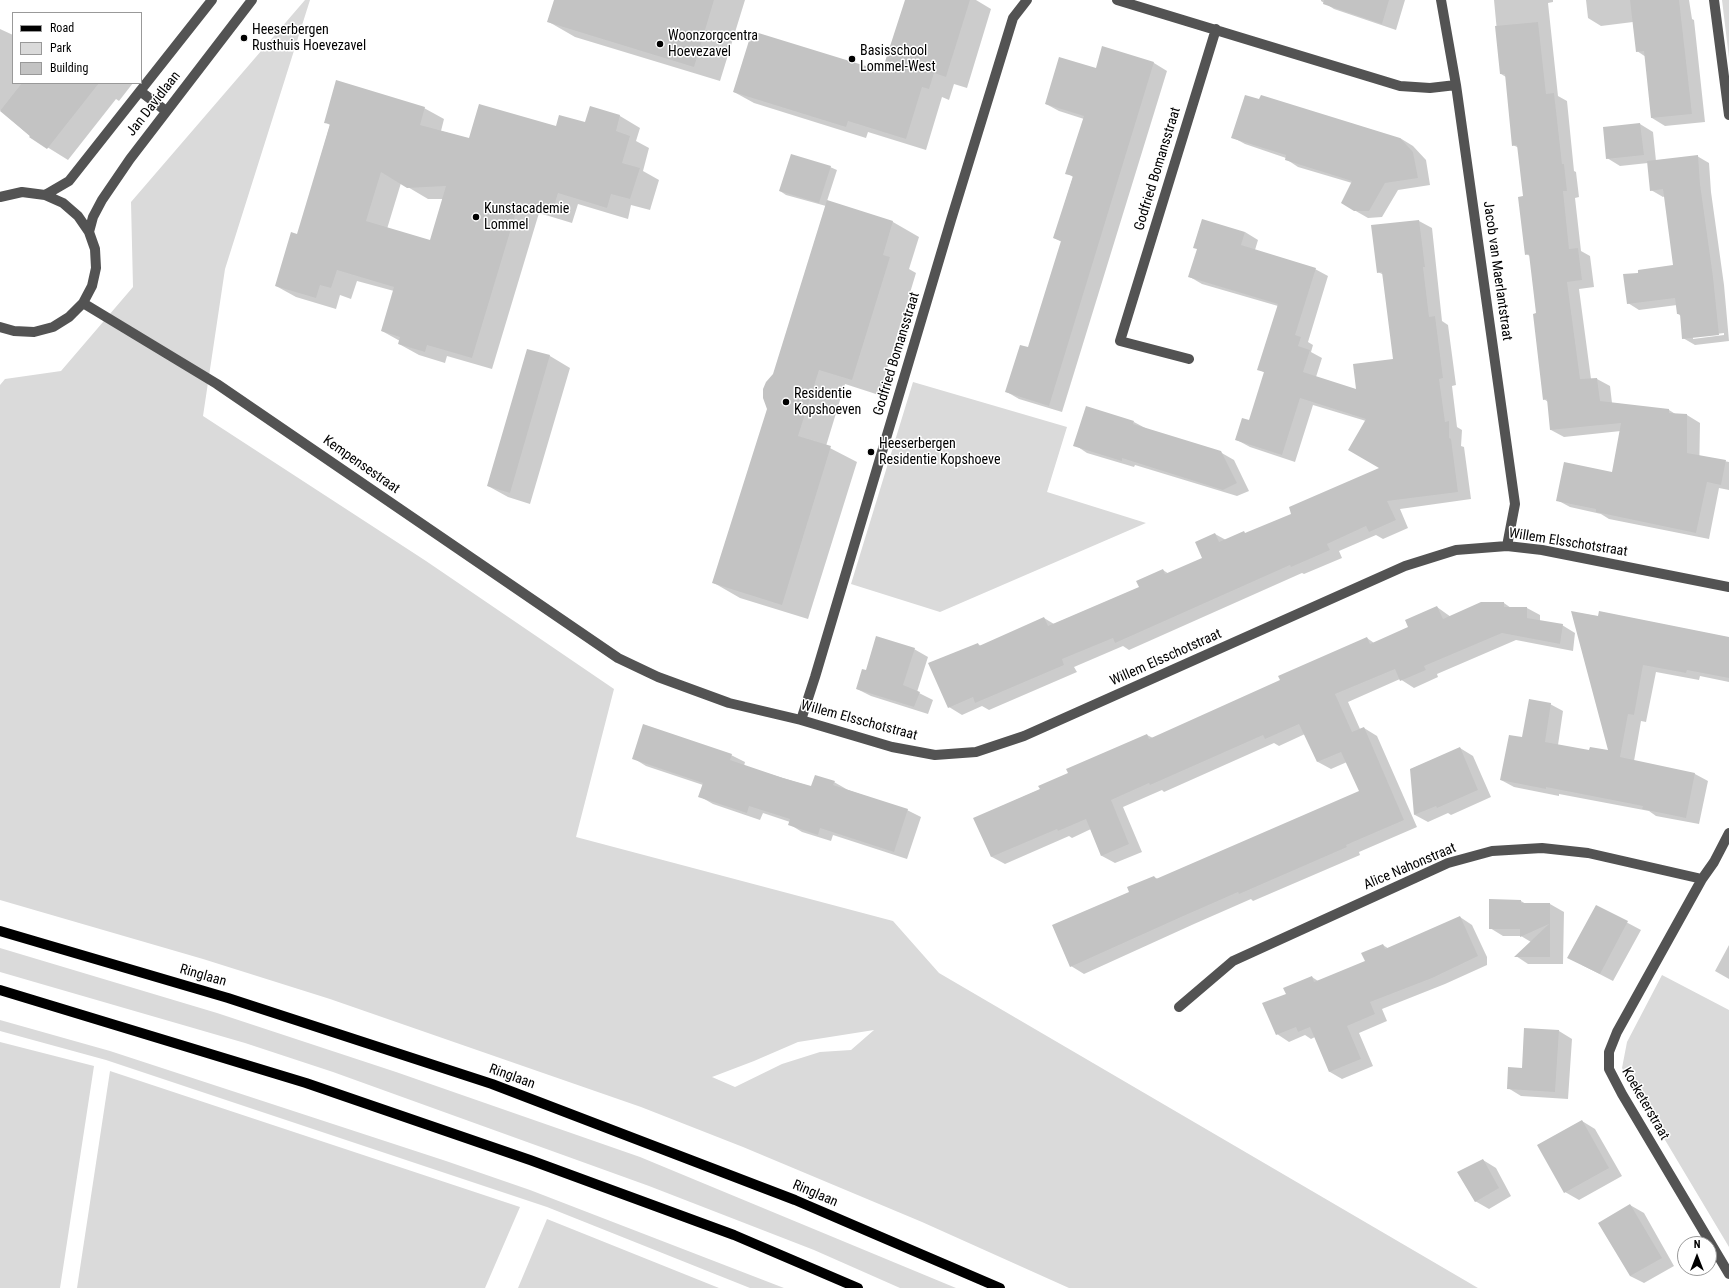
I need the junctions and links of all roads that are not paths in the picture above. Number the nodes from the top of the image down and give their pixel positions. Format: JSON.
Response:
{"nodes":[{"id":1,"x":212,"y":0,"type":"edge"},
{"id":2,"x":252,"y":0,"type":"edge"},
{"id":3,"x":1027,"y":0,"type":"edge"},
{"id":4,"x":1117,"y":0,"type":"edge"},
{"id":5,"x":1441,"y":0,"type":"edge"},
{"id":6,"x":1714,"y":0,"type":"edge"},
{"id":7,"x":1216,"y":29,"type":"junction"},
{"id":8,"x":1456,"y":86,"type":"junction"},
{"id":9,"x":140,"y":91,"type":"junction"},
{"id":10,"x":166,"y":111,"type":"junction"},
{"id":11,"x":1729,"y":115,"type":"edge"},
{"id":12,"x":45,"y":195,"type":"junction"},
{"id":13,"x":0,"y":197,"type":"edge"},
{"id":14,"x":89,"y":232,"type":"junction"},
{"id":15,"x":83,"y":303,"type":"junction"},
{"id":16,"x":0,"y":327,"type":"edge"},
{"id":17,"x":1190,"y":359,"type":"dead end"},
{"id":18,"x":1507,"y":546,"type":"junction"},
{"id":19,"x":1729,"y":587,"type":"edge"},
{"id":20,"x":618,"y":658,"type":"joint"},
{"id":21,"x":801,"y":720,"type":"junction"},
{"id":22,"x":1729,"y":833,"type":"edge"},
{"id":23,"x":1702,"y":879,"type":"junction"},
{"id":24,"x":0,"y":931,"type":"edge"},
{"id":25,"x":0,"y":990,"type":"edge"},
{"id":26,"x":1179,"y":1006,"type":"dead end"},
{"id":27,"x":1729,"y":1274,"type":"edge"},
{"id":28,"x":858,"y":1288,"type":"edge"},
{"id":29,"x":1000,"y":1288,"type":"edge"}],
"edges":[{"from":1,"to":9,"type":"street","name":"Jan Davidlaan"},
{"from":2,"to":10,"type":"street","name":"Jan Davidlaan"},
{"from":3,"to":21,"type":"street","name":"Godfried Bomansstraat"},
{"from":4,"to":7,"type":"street"},
{"from":5,"to":8,"type":"street","name":"Jacob van Maerlantstraat"},
{"from":6,"to":11,"type":"street"},
{"from":7,"to":8,"type":"street"},
{"from":7,"to":17,"type":"street","name":"Godfried Bomansstraat"},
{"from":8,"to":18,"type":"street","name":"Jacob van Maerlantstraat"},
{"from":9,"to":10,"type":"street"},
{"from":9,"to":12,"type":"street","name":"Jan Davidlaan"},
{"from":10,"to":14,"type":"street","name":"Jan Davidlaan"},
{"from":12,"to":13,"type":"street"},
{"from":12,"to":14,"type":"street"},
{"from":14,"to":15,"type":"street"},
{"from":15,"to":16,"type":"street"},
{"from":15,"to":20,"type":"street","name":"Kempensestraat"},
{"from":18,"to":19,"type":"street","name":"Willem Elsschotstraat"},
{"from":18,"to":21,"type":"street","name":"Willem Elsschotstraat"},
{"from":20,"to":21,"type":"street","name":"Willem Elsschotstraat"},
{"from":22,"to":23,"type":"street","name":"Koeketerstraat"},
{"from":23,"to":26,"type":"street","name":"Alice Nahonstraat"},
{"from":23,"to":27,"type":"street","name":"Koeketerstraat"},
{"from":24,"to":29,"type":"main road","name":"Ringlaan"},
{"from":25,"to":28,"type":"main road"}]}
